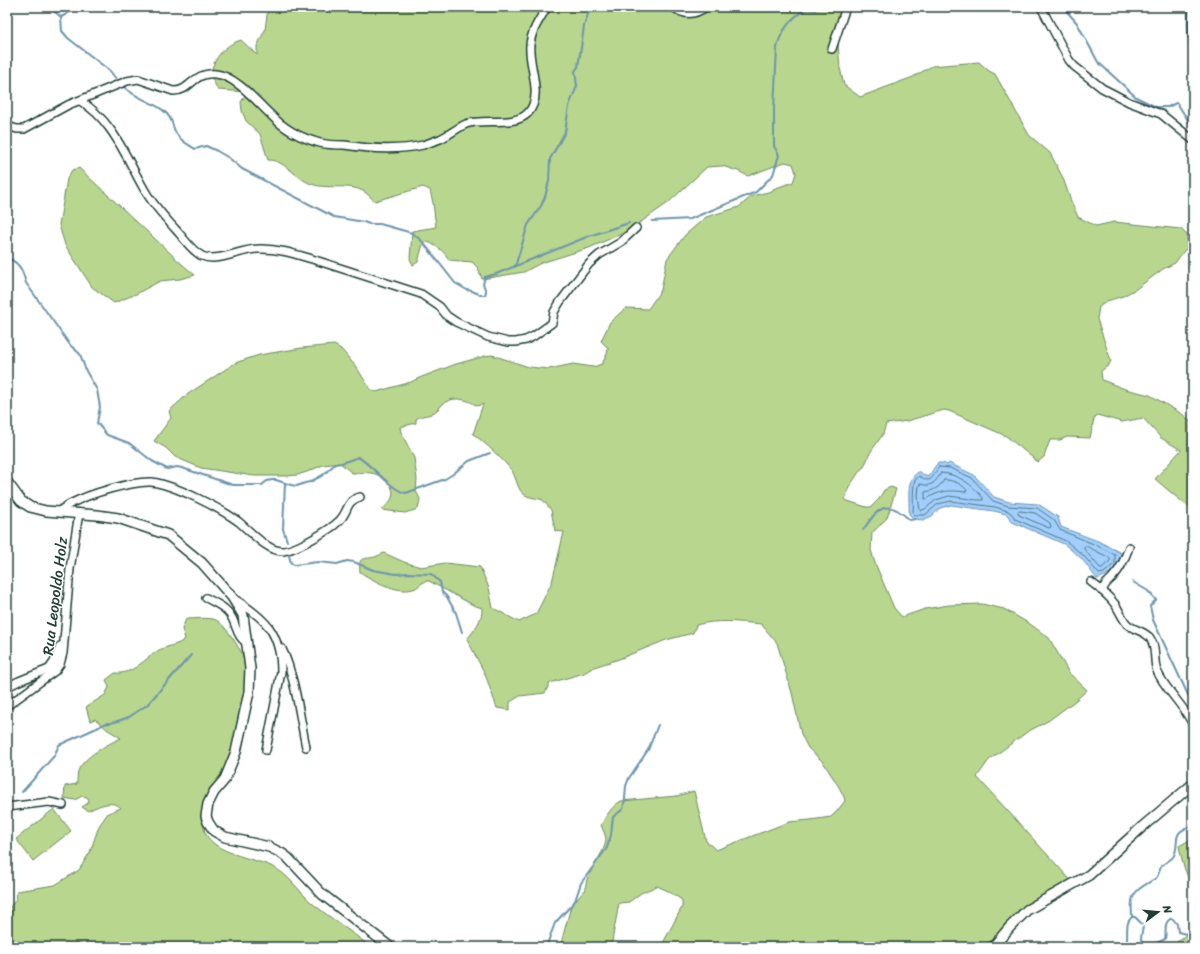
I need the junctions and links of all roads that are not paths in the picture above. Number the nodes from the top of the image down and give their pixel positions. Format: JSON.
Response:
{"nodes":[{"id":1,"x":547,"y":7,"type":"edge"},
{"id":2,"x":673,"y":7,"type":"edge"},
{"id":3,"x":706,"y":7,"type":"edge"},
{"id":4,"x":846,"y":7,"type":"edge"},
{"id":5,"x":1041,"y":7,"type":"edge"},
{"id":6,"x":832,"y":49,"type":"dead end"},
{"id":7,"x":80,"y":101,"type":"junction"},
{"id":8,"x":7,"y":126,"type":"edge"},
{"id":9,"x":1193,"y":140,"type":"edge"},
{"id":10,"x":636,"y":228,"type":"dead end"},
{"id":11,"x":7,"y":482,"type":"edge"},
{"id":12,"x":360,"y":497,"type":"dead end"},
{"id":13,"x":59,"y":511,"type":"junction"},
{"id":14,"x":79,"y":513,"type":"junction"},
{"id":15,"x":1129,"y":547,"type":"dead end"},
{"id":16,"x":1091,"y":582,"type":"dead end"},
{"id":17,"x":1103,"y":591,"type":"junction"},
{"id":18,"x":232,"y":596,"type":"junction"},
{"id":19,"x":206,"y":598,"type":"dead end"},
{"id":20,"x":64,"y":627,"type":"junction"},
{"id":21,"x":247,"y":641,"type":"junction"},
{"id":22,"x":278,"y":645,"type":"junction"},
{"id":23,"x":7,"y":687,"type":"edge"},
{"id":24,"x":7,"y":706,"type":"edge"},
{"id":25,"x":1193,"y":725,"type":"edge"},
{"id":26,"x":306,"y":747,"type":"dead end"},
{"id":27,"x":266,"y":750,"type":"dead end"},
{"id":28,"x":1193,"y":784,"type":"edge"},
{"id":29,"x":63,"y":805,"type":"dead end"},
{"id":30,"x":7,"y":807,"type":"edge"},
{"id":31,"x":390,"y":947,"type":"edge"},
{"id":32,"x":993,"y":947,"type":"edge"}],
"edges":[{"from":1,"to":7,"type":"street"},
{"from":2,"to":3,"type":"street"},
{"from":4,"to":6,"type":"street"},
{"from":5,"to":9,"type":"street"},
{"from":7,"to":8,"type":"street"},
{"from":7,"to":10,"type":"street"},
{"from":11,"to":13,"type":"street"},
{"from":12,"to":13,"type":"street"},
{"from":13,"to":14,"type":"street"},
{"from":14,"to":18,"type":"street"},
{"from":14,"to":20,"type":"street","name":"Rua Leopoldo Holz"},
{"from":15,"to":17,"type":"street"},
{"from":16,"to":17,"type":"street"},
{"from":17,"to":25,"type":"street"},
{"from":18,"to":21,"type":"street"},
{"from":18,"to":22,"type":"street"},
{"from":19,"to":21,"type":"street"},
{"from":20,"to":23,"type":"street"},
{"from":20,"to":24,"type":"street","name":"Rua Leopoldo Holz"},
{"from":21,"to":31,"type":"street"},
{"from":22,"to":26,"type":"street"},
{"from":22,"to":27,"type":"street"},
{"from":28,"to":32,"type":"street"},
{"from":29,"to":30,"type":"street"}]}
